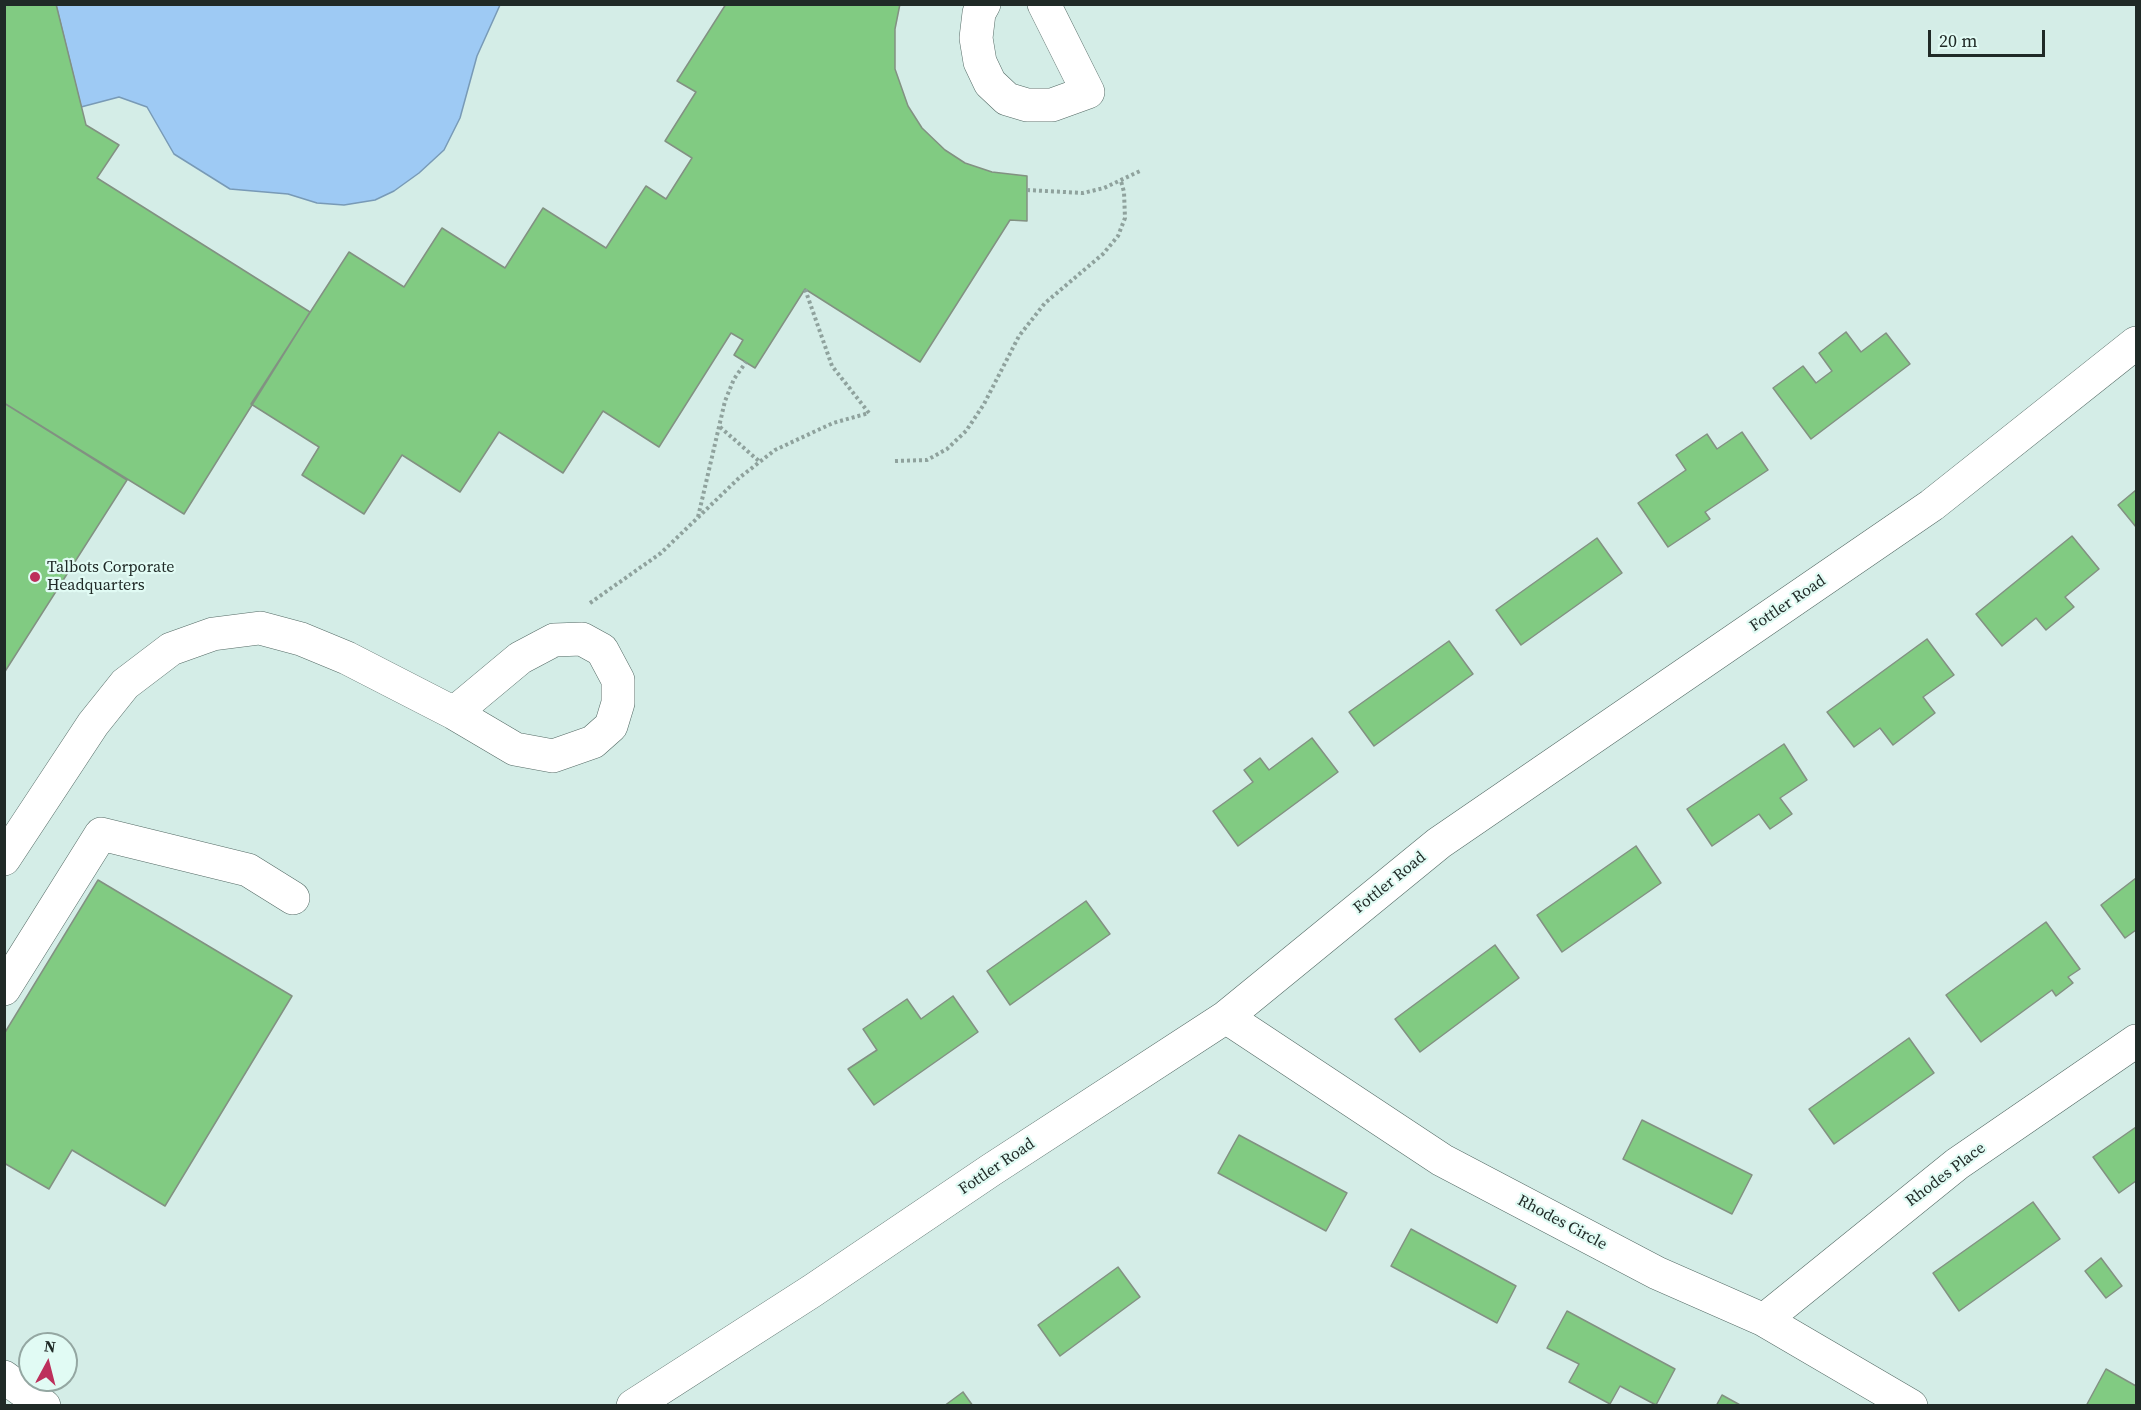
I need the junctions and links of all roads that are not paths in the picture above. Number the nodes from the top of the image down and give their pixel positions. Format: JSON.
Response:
{"nodes":[{"id":1,"x":984,"y":4,"type":"edge"},
{"id":2,"x":1044,"y":4,"type":"edge"},
{"id":3,"x":2136,"y":343,"type":"edge"},
{"id":4,"x":454,"y":713,"type":"junction"},
{"id":5,"x":4,"y":860,"type":"edge"},
{"id":6,"x":293,"y":898,"type":"dead end"},
{"id":7,"x":4,"y":989,"type":"edge"},
{"id":8,"x":1226,"y":1017,"type":"junction"},
{"id":9,"x":2136,"y":1041,"type":"edge"},
{"id":10,"x":1764,"y":1320,"type":"junction"},
{"id":11,"x":4,"y":1377,"type":"edge"},
{"id":12,"x":44,"y":1406,"type":"edge"},
{"id":13,"x":633,"y":1406,"type":"edge"},
{"id":14,"x":1911,"y":1406,"type":"edge"}],
"edges":[{"from":1,"to":2,"type":"street"},
{"from":3,"to":8,"type":"street","name":"Fottler Road"},
{"from":4,"to":4,"type":"street"},
{"from":4,"to":5,"type":"street"},
{"from":6,"to":7,"type":"street"},
{"from":8,"to":10,"type":"street","name":"Rhodes Circle"},
{"from":8,"to":13,"type":"street","name":"Fottler Road"},
{"from":9,"to":10,"type":"street","name":"Rhodes Place"},
{"from":10,"to":14,"type":"street","name":"Rhodes Circle"},
{"from":11,"to":12,"type":"street"}]}
